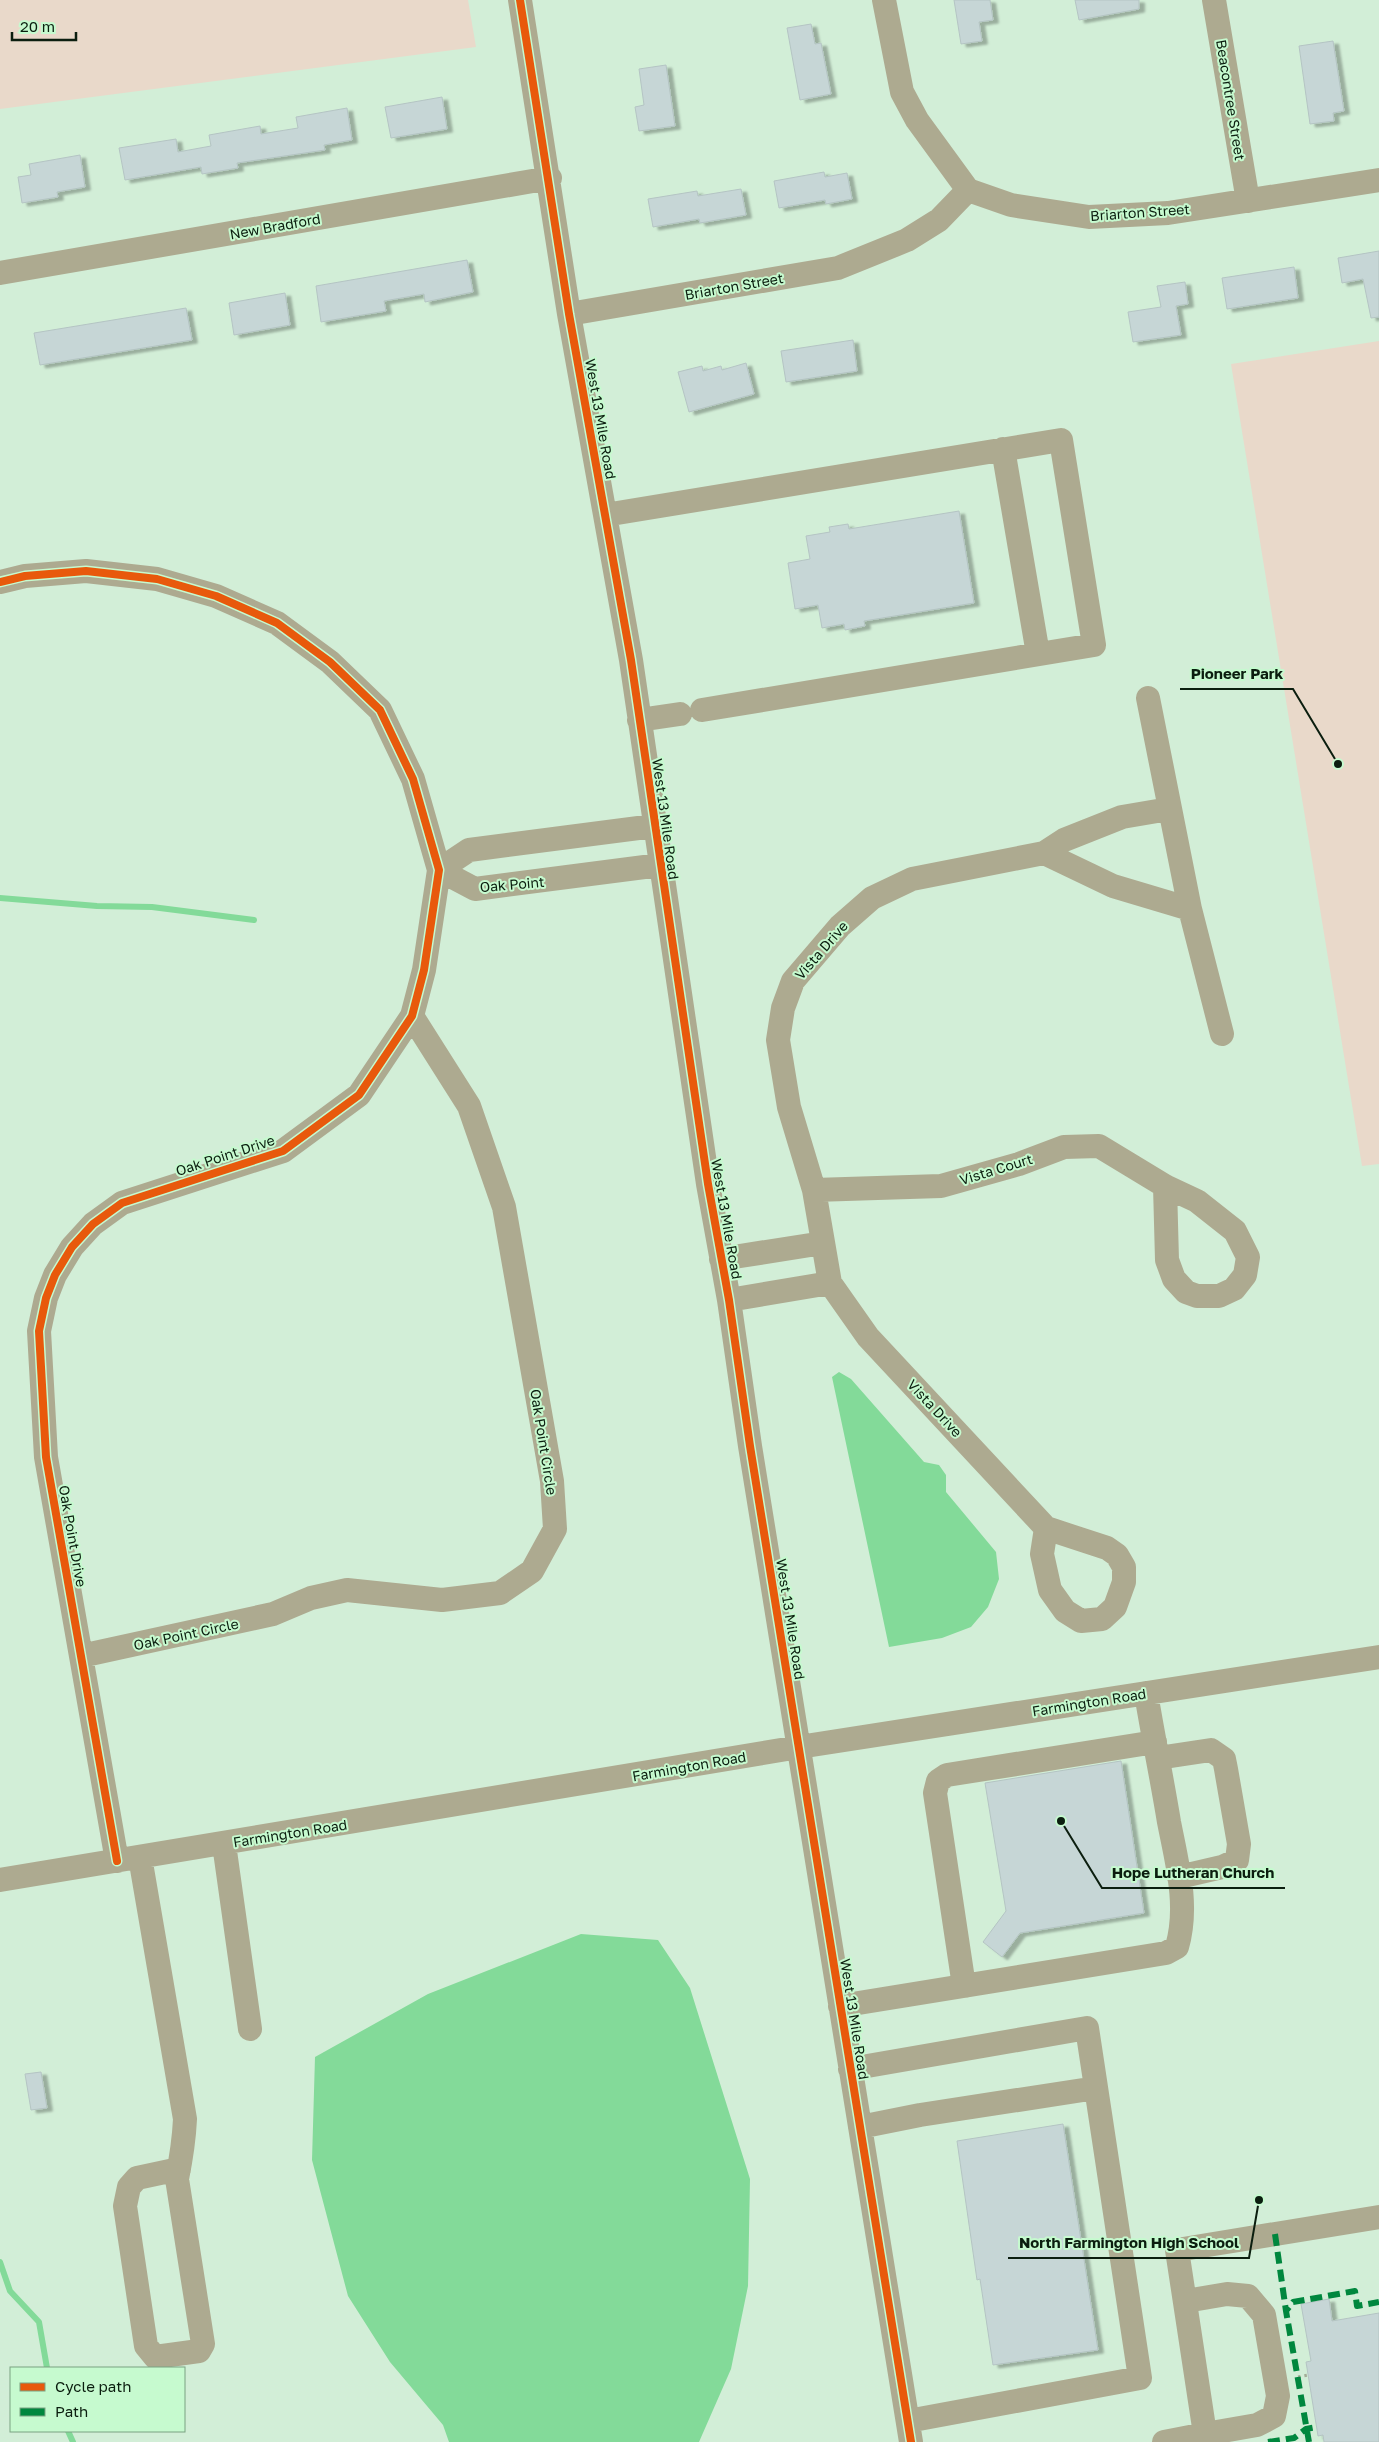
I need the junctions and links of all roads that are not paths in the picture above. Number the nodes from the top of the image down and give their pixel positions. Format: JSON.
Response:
{"nodes":[{"id":1,"x":520,"y":0,"type":"edge"},
{"id":2,"x":884,"y":0,"type":"edge"},
{"id":3,"x":1214,"y":0,"type":"edge"},
{"id":4,"x":550,"y":178,"type":"junction"},
{"id":5,"x":1379,"y":180,"type":"edge"},
{"id":6,"x":968,"y":190,"type":"junction"},
{"id":7,"x":1248,"y":201,"type":"junction"},
{"id":8,"x":0,"y":273,"type":"edge"},
{"id":9,"x":569,"y":314,"type":"junction"},
{"id":10,"x":1004,"y":449,"type":"junction"},
{"id":11,"x":605,"y":515,"type":"junction"},
{"id":12,"x":0,"y":582,"type":"edge"},
{"id":13,"x":1038,"y":654,"type":"junction"},
{"id":14,"x":1148,"y":698,"type":"dead end"},
{"id":15,"x":639,"y":720,"type":"junction"},
{"id":16,"x":1169,"y":809,"type":"junction"},
{"id":17,"x":654,"y":826,"type":"junction"},
{"id":18,"x":1044,"y":853,"type":"junction"},
{"id":19,"x":660,"y":866,"type":"junction"},
{"id":20,"x":439,"y":870,"type":"junction"},
{"id":21,"x":1190,"y":909,"type":"junction"},
{"id":22,"x":412,"y":1016,"type":"junction"},
{"id":23,"x":1222,"y":1034,"type":"dead end"},
{"id":24,"x":1165,"y":1186,"type":"junction"},
{"id":25,"x":814,"y":1190,"type":"junction"},
{"id":26,"x":823,"y":1243,"type":"junction"},
{"id":27,"x":721,"y":1259,"type":"junction"},
{"id":28,"x":830,"y":1284,"type":"junction"},
{"id":29,"x":729,"y":1300,"type":"junction"},
{"id":30,"x":1046,"y":1528,"type":"dead end"},
{"id":31,"x":81,"y":1656,"type":"junction"},
{"id":32,"x":1379,"y":1657,"type":"edge"},
{"id":33,"x":1146,"y":1693,"type":"junction"},
{"id":34,"x":799,"y":1747,"type":"junction"},
{"id":35,"x":1156,"y":1750,"type":"junction"},
{"id":36,"x":224,"y":1844,"type":"junction"},
{"id":37,"x":140,"y":1857,"type":"junction"},
{"id":38,"x":117,"y":1861,"type":"junction"},
{"id":39,"x":1179,"y":1877,"type":"junction"},
{"id":40,"x":0,"y":1880,"type":"edge"},
{"id":41,"x":964,"y":1986,"type":"junction"},
{"id":42,"x":840,"y":2006,"type":"junction"},
{"id":43,"x":250,"y":2030,"type":"dead end"},
{"id":44,"x":850,"y":2069,"type":"junction"},
{"id":45,"x":1096,"y":2088,"type":"junction"},
{"id":46,"x":860,"y":2127,"type":"junction"},
{"id":47,"x":179,"y":2169,"type":"junction"},
{"id":48,"x":1379,"y":2217,"type":"edge"},
{"id":49,"x":1186,"y":2301,"type":"junction"},
{"id":50,"x":909,"y":2432,"type":"edge"},
{"id":51,"x":1205,"y":2434,"type":"junction"},
{"id":52,"x":1164,"y":2442,"type":"edge"}],
"edges":[{"from":1,"to":4,"type":"street","name":"West 13 Mile Road"},
{"from":2,"to":6,"type":"street"},
{"from":3,"to":7,"type":"street","name":"Beacontree Street"},
{"from":4,"to":8,"type":"street","name":"New Bradford"},
{"from":4,"to":9,"type":"street","name":"West 13 Mile Road"},
{"from":5,"to":7,"type":"street","name":"Briarton Street"},
{"from":6,"to":7,"type":"street","name":"Briarton Street"},
{"from":6,"to":9,"type":"street","name":"Briarton Street"},
{"from":9,"to":11,"type":"street","name":"West 13 Mile Road"},
{"from":10,"to":11,"type":"street"},
{"from":10,"to":13,"type":"street"},
{"from":10,"to":13,"type":"street"},
{"from":11,"to":15,"type":"street","name":"West 13 Mile Road"},
{"from":12,"to":20,"type":"street","name":"Oak Point Drive"},
{"from":13,"to":15,"type":"street"},
{"from":14,"to":16,"type":"street"},
{"from":15,"to":17,"type":"street","name":"West 13 Mile Road"},
{"from":16,"to":18,"type":"street","name":"Vista Drive"},
{"from":16,"to":21,"type":"street"},
{"from":17,"to":19,"type":"street","name":"West 13 Mile Road"},
{"from":17,"to":20,"type":"street"},
{"from":18,"to":21,"type":"street"},
{"from":18,"to":25,"type":"street","name":"Vista Drive"},
{"from":19,"to":20,"type":"street","name":"Oak Point"},
{"from":19,"to":27,"type":"street","name":"West 13 Mile Road"},
{"from":20,"to":22,"type":"street","name":"Oak Point Drive"},
{"from":21,"to":23,"type":"street"},
{"from":22,"to":31,"type":"street","name":"Oak Point Drive"},
{"from":22,"to":31,"type":"street","name":"Oak Point Circle"},
{"from":24,"to":24,"type":"street","name":"Vista Court"},
{"from":24,"to":25,"type":"street","name":"Vista Court"},
{"from":25,"to":26,"type":"street","name":"Vista Drive"},
{"from":26,"to":27,"type":"street"},
{"from":26,"to":28,"type":"street","name":"Vista Drive"},
{"from":27,"to":29,"type":"street","name":"West 13 Mile Road"},
{"from":28,"to":29,"type":"street"},
{"from":28,"to":30,"type":"street","name":"Vista Drive"},
{"from":29,"to":34,"type":"street","name":"West 13 Mile Road"},
{"from":31,"to":38,"type":"street","name":"Oak Point Drive"},
{"from":32,"to":33,"type":"street","name":"Farmington Road"},
{"from":33,"to":34,"type":"street","name":"Farmington Road"},
{"from":33,"to":35,"type":"street"},
{"from":34,"to":36,"type":"street","name":"Farmington Road"},
{"from":34,"to":42,"type":"street","name":"West 13 Mile Road"},
{"from":35,"to":39,"type":"street"},
{"from":35,"to":39,"type":"street"},
{"from":35,"to":41,"type":"street"},
{"from":36,"to":37,"type":"street","name":"Farmington Road"},
{"from":36,"to":43,"type":"street"},
{"from":37,"to":38,"type":"street","name":"Farmington Road"},
{"from":37,"to":47,"type":"street"},
{"from":38,"to":40,"type":"street","name":"Farmington Road"},
{"from":39,"to":41,"type":"street"},
{"from":41,"to":42,"type":"street"},
{"from":42,"to":44,"type":"street","name":"West 13 Mile Road"},
{"from":44,"to":45,"type":"street"},
{"from":44,"to":46,"type":"street","name":"West 13 Mile Road"},
{"from":45,"to":46,"type":"street"},
{"from":45,"to":50,"type":"street"},
{"from":46,"to":50,"type":"street","name":"West 13 Mile Road"},
{"from":47,"to":47,"type":"street"},
{"from":48,"to":49,"type":"street"},
{"from":49,"to":51,"type":"street"},
{"from":49,"to":51,"type":"street"},
{"from":51,"to":52,"type":"street"}]}
